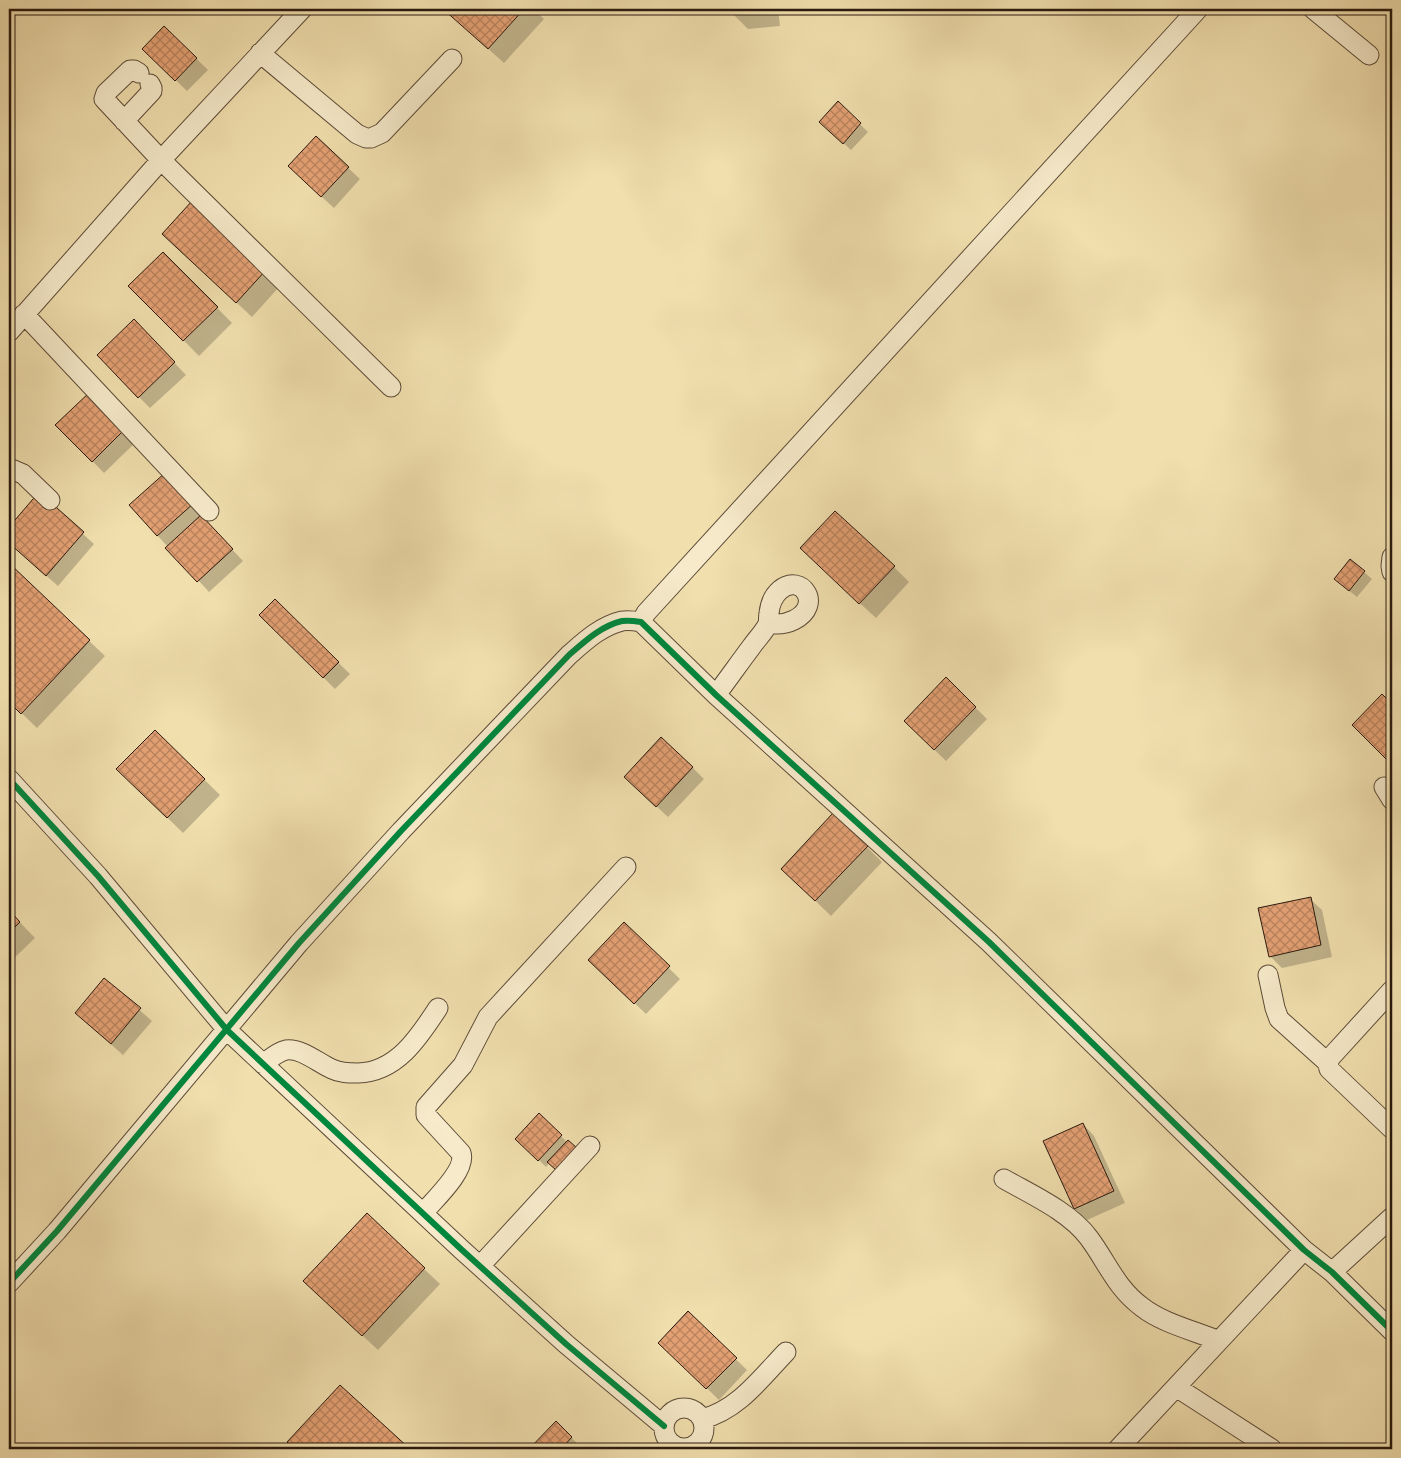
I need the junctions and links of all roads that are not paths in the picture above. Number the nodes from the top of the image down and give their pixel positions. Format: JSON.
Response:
{"nodes":[{"id":1,"x":302,"y":9,"type":"edge"},
{"id":2,"x":1198,"y":9,"type":"edge"},
{"id":3,"x":1313,"y":9,"type":"edge"},
{"id":4,"x":260,"y":53,"type":"junction"},
{"id":5,"x":1369,"y":55,"type":"dead end"},
{"id":6,"x":452,"y":58,"type":"dead end"},
{"id":7,"x":124,"y":120,"type":"junction"},
{"id":8,"x":161,"y":160,"type":"junction"},
{"id":9,"x":24,"y":314,"type":"junction"},
{"id":10,"x":9,"y":332,"type":"edge"},
{"id":11,"x":391,"y":387,"type":"dead end"},
{"id":12,"x":9,"y":468,"type":"edge"},
{"id":13,"x":50,"y":500,"type":"dead end"},
{"id":14,"x":208,"y":511,"type":"dead end"},
{"id":15,"x":1392,"y":557,"type":"edge"},
{"id":16,"x":1392,"y":572,"type":"edge"},
{"id":17,"x":641,"y":622,"type":"junction"},
{"id":18,"x":768,"y":623,"type":"dead end"},
{"id":19,"x":716,"y":695,"type":"junction"},
{"id":20,"x":9,"y":779,"type":"edge"},
{"id":21,"x":626,"y":868,"type":"dead end"},
{"id":22,"x":1268,"y":976,"type":"dead end"},
{"id":23,"x":1392,"y":990,"type":"edge"},
{"id":24,"x":438,"y":1008,"type":"dead end"},
{"id":25,"x":227,"y":1030,"type":"junction"},
{"id":26,"x":1328,"y":1063,"type":"junction"},
{"id":27,"x":263,"y":1064,"type":"junction"},
{"id":28,"x":1392,"y":1130,"type":"edge"},
{"id":29,"x":590,"y":1146,"type":"dead end"},
{"id":30,"x":1004,"y":1179,"type":"dead end"},
{"id":31,"x":423,"y":1214,"type":"junction"},
{"id":32,"x":1392,"y":1217,"type":"edge"},
{"id":33,"x":1304,"y":1250,"type":"junction"},
{"id":34,"x":480,"y":1266,"type":"junction"},
{"id":35,"x":1332,"y":1272,"type":"junction"},
{"id":36,"x":9,"y":1283,"type":"edge"},
{"id":37,"x":1392,"y":1331,"type":"edge"},
{"id":38,"x":1219,"y":1340,"type":"junction"},
{"id":39,"x":786,"y":1352,"type":"dead end"},
{"id":40,"x":1176,"y":1387,"type":"junction"},
{"id":41,"x":702,"y":1419,"type":"junction"},
{"id":42,"x":664,"y":1426,"type":"junction"},
{"id":43,"x":682,"y":1449,"type":"edge"},
{"id":44,"x":1118,"y":1449,"type":"edge"},
{"id":45,"x":1272,"y":1449,"type":"edge"}],
"edges":[{"from":1,"to":4,"type":"street"},
{"from":2,"to":17,"type":"street"},
{"from":3,"to":5,"type":"street"},
{"from":4,"to":6,"type":"street"},
{"from":4,"to":8,"type":"street"},
{"from":7,"to":7,"type":"street"},
{"from":7,"to":8,"type":"street"},
{"from":8,"to":9,"type":"street"},
{"from":8,"to":11,"type":"street"},
{"from":9,"to":10,"type":"street"},
{"from":9,"to":14,"type":"street"},
{"from":12,"to":13,"type":"street"},
{"from":15,"to":16,"type":"street"},
{"from":17,"to":19,"type":"street"},
{"from":17,"to":25,"type":"street"},
{"from":18,"to":19,"type":"street"},
{"from":19,"to":33,"type":"street"},
{"from":20,"to":25,"type":"street"},
{"from":21,"to":31,"type":"street"},
{"from":22,"to":26,"type":"street"},
{"from":23,"to":26,"type":"street"},
{"from":24,"to":27,"type":"street"},
{"from":25,"to":27,"type":"street"},
{"from":25,"to":36,"type":"street"},
{"from":26,"to":28,"type":"street"},
{"from":27,"to":31,"type":"street"},
{"from":29,"to":34,"type":"street"},
{"from":30,"to":38,"type":"street"},
{"from":31,"to":34,"type":"street"},
{"from":32,"to":35,"type":"street"},
{"from":33,"to":35,"type":"street"},
{"from":33,"to":38,"type":"street"},
{"from":34,"to":42,"type":"street"},
{"from":35,"to":37,"type":"street"},
{"from":38,"to":40,"type":"street"},
{"from":39,"to":41,"type":"street"},
{"from":40,"to":44,"type":"street"},
{"from":40,"to":45,"type":"street"},
{"from":41,"to":42,"type":"street"},
{"from":41,"to":43,"type":"street"},
{"from":42,"to":43,"type":"street"}]}
